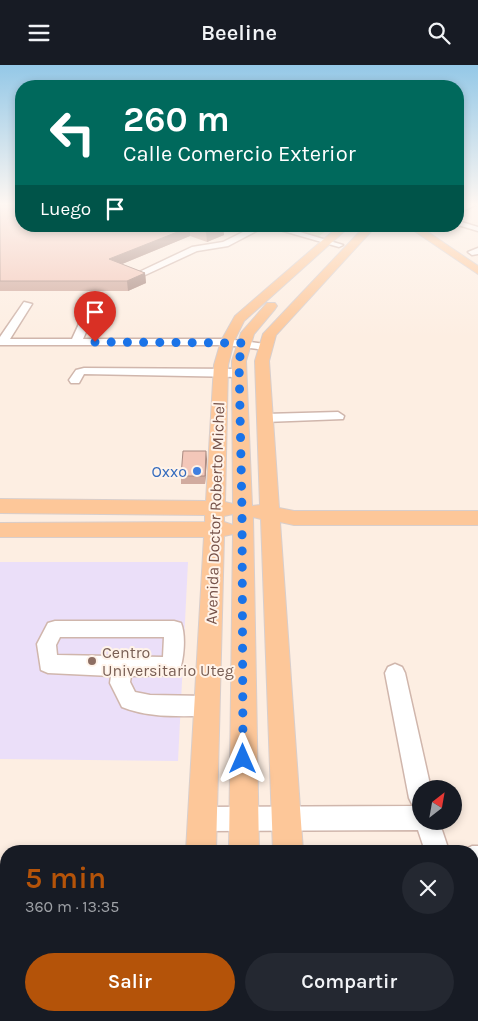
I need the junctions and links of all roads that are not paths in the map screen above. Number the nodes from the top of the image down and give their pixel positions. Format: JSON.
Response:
{"nodes":[{"id":1,"x":194,"y":250,"type":"edge"},
{"id":2,"x":319,"y":250,"type":"edge"},
{"id":3,"x":334,"y":250,"type":"edge"},
{"id":4,"x":349,"y":250,"type":"edge"},
{"id":5,"x":447,"y":250,"type":"edge"},
{"id":6,"x":323,"y":260,"type":"junction"},
{"id":7,"x":338,"y":262,"type":"junction"},
{"id":8,"x":478,"y":271,"type":"edge"},
{"id":9,"x":140,"y":274,"type":"edge"},
{"id":10,"x":264,"y":297,"type":"junction"},
{"id":11,"x":95,"y":300,"type":"dead end"},
{"id":12,"x":277,"y":301,"type":"junction"},
{"id":13,"x":27,"y":304,"type":"dead end"},
{"id":14,"x":297,"y":305,"type":"junction"},
{"id":15,"x":248,"y":311,"type":"junction"},
{"id":16,"x":261,"y":315,"type":"junction"},
{"id":17,"x":284,"y":319,"type":"junction"},
{"id":18,"x":1,"y":342,"type":"edge"},
{"id":19,"x":76,"y":342,"type":"junction"},
{"id":20,"x":226,"y":342,"type":"junction"},
{"id":21,"x":243,"y":343,"type":"junction"},
{"id":22,"x":265,"y":347,"type":"junction"},
{"id":23,"x":221,"y":373,"type":"junction"},
{"id":24,"x":263,"y":377,"type":"junction"},
{"id":25,"x":239,"y":379,"type":"junction"},
{"id":26,"x":75,"y":380,"type":"dead end"},
{"id":27,"x":219,"y":412,"type":"junction"},
{"id":28,"x":338,"y":416,"type":"dead end"},
{"id":29,"x":265,"y":418,"type":"junction"},
{"id":30,"x":241,"y":443,"type":"junction"},
{"id":31,"x":266,"y":443,"type":"junction"},
{"id":32,"x":242,"y":469,"type":"junction"},
{"id":33,"x":267,"y":469,"type":"junction"},
{"id":34,"x":0,"y":506,"type":"edge"},
{"id":35,"x":478,"y":518,"type":"edge"},
{"id":36,"x":215,"y":519,"type":"junction"},
{"id":37,"x":243,"y":519,"type":"junction"},
{"id":38,"x":269,"y":519,"type":"junction"},
{"id":39,"x":0,"y":530,"type":"edge"},
{"id":40,"x":243,"y":561,"type":"junction"},
{"id":41,"x":272,"y":561,"type":"junction"},
{"id":42,"x":122,"y":667,"type":"junction"},
{"id":43,"x":395,"y":673,"type":"dead end"},
{"id":44,"x":207,"y":706,"type":"junction"},
{"id":45,"x":417,"y":780,"type":"edge"},
{"id":46,"x":286,"y":817,"type":"junction"},
{"id":47,"x":244,"y":818,"type":"junction"},
{"id":48,"x":412,"y":818,"type":"edge"},
{"id":49,"x":202,"y":819,"type":"junction"},
{"id":50,"x":430,"y":830,"type":"edge"},
{"id":51,"x":201,"y":845,"type":"edge"},
{"id":52,"x":244,"y":845,"type":"edge"},
{"id":53,"x":288,"y":845,"type":"edge"},
{"id":54,"x":435,"y":845,"type":"edge"}],
"edges":[{"from":1,"to":9,"type":"street"},
{"from":2,"to":10,"type":"main road","name":"Avenida Doctor Roberto Michel"},
{"from":3,"to":6,"type":"main road","name":"Avenida Doctor Roberto Michel"},
{"from":4,"to":7,"type":"main road"},
{"from":5,"to":8,"type":"main road"},
{"from":6,"to":7,"type":"main road"},
{"from":6,"to":12,"type":"main road","name":"Avenida Doctor Roberto Michel"},
{"from":7,"to":14,"type":"main road"},
{"from":10,"to":12,"type":"main road"},
{"from":10,"to":15,"type":"main road","name":"Avenida Doctor Roberto Michel"},
{"from":11,"to":19,"type":"street"},
{"from":12,"to":14,"type":"main road"},
{"from":12,"to":16,"type":"main road","name":"Avenida Doctor Roberto Michel"},
{"from":13,"to":18,"type":"street"},
{"from":14,"to":17,"type":"main road"},
{"from":15,"to":16,"type":"main road"},
{"from":15,"to":20,"type":"main road","name":"Avenida Doctor Roberto Michel"},
{"from":16,"to":17,"type":"main road"},
{"from":16,"to":21,"type":"main road","name":"Avenida Doctor Roberto Michel"},
{"from":17,"to":22,"type":"main road"},
{"from":18,"to":19,"type":"street"},
{"from":19,"to":20,"type":"street"},
{"from":20,"to":21,"type":"street"},
{"from":20,"to":23,"type":"main road","name":"Avenida Doctor Roberto Michel"},
{"from":21,"to":22,"type":"street"},
{"from":21,"to":25,"type":"main road","name":"Avenida Doctor Roberto Michel"},
{"from":22,"to":24,"type":"main road"},
{"from":23,"to":25,"type":"lane"},
{"from":23,"to":26,"type":"lane"},
{"from":23,"to":27,"type":"main road","name":"Avenida Doctor Roberto Michel"},
{"from":24,"to":25,"type":"main road"},
{"from":24,"to":29,"type":"main road"},
{"from":25,"to":27,"type":"main road"},
{"from":25,"to":30,"type":"main road","name":"Avenida Doctor Roberto Michel"},
{"from":27,"to":36,"type":"main road","name":"Avenida Doctor Roberto Michel"},
{"from":28,"to":29,"type":"lane"},
{"from":29,"to":31,"type":"main road"},
{"from":30,"to":31,"type":"main road"},
{"from":30,"to":32,"type":"main road","name":"Avenida Doctor Roberto Michel"},
{"from":31,"to":33,"type":"main road"},
{"from":32,"to":33,"type":"main road"},
{"from":32,"to":37,"type":"main road","name":"Avenida Doctor Roberto Michel"},
{"from":33,"to":38,"type":"main road"},
{"from":34,"to":36,"type":"main road"},
{"from":35,"to":38,"type":"main road"},
{"from":36,"to":37,"type":"main road"},
{"from":36,"to":39,"type":"main road"},
{"from":36,"to":44,"type":"main road","name":"Avenida Doctor Roberto Michel"},
{"from":37,"to":38,"type":"main road"},
{"from":37,"to":40,"type":"main road","name":"Avenida Doctor Roberto Michel"},
{"from":38,"to":41,"type":"main road"},
{"from":40,"to":41,"type":"main road"},
{"from":40,"to":47,"type":"main road","name":"Avenida Doctor Roberto Michel"},
{"from":41,"to":46,"type":"main road"},
{"from":42,"to":42,"type":"street"},
{"from":42,"to":44,"type":"lane"},
{"from":43,"to":45,"type":"lane"},
{"from":44,"to":49,"type":"main road","name":"Avenida Doctor Roberto Michel"},
{"from":46,"to":47,"type":"street"},
{"from":46,"to":48,"type":"street"},
{"from":46,"to":53,"type":"main road"},
{"from":47,"to":49,"type":"street"},
{"from":47,"to":52,"type":"main road","name":"Avenida Doctor Roberto Michel"},
{"from":49,"to":51,"type":"main road","name":"Avenida Doctor Roberto Michel"},
{"from":50,"to":54,"type":"street"}]}
